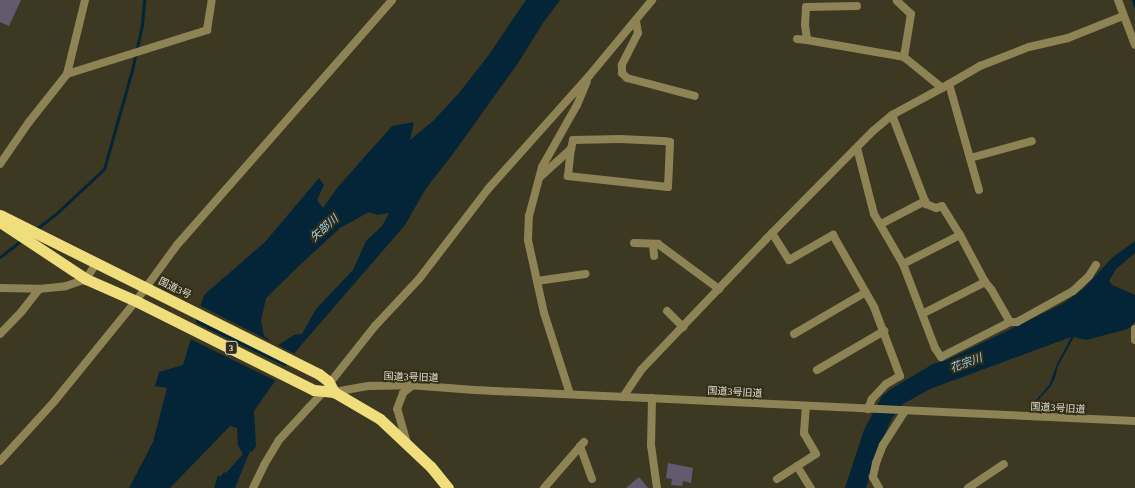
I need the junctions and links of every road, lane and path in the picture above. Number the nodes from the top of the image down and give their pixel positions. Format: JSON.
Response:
{"nodes":[{"id":1,"x":85,"y":0,"type":"edge"},
{"id":2,"x":212,"y":0,"type":"edge"},
{"id":3,"x":392,"y":0,"type":"edge"},
{"id":4,"x":652,"y":0,"type":"edge"},
{"id":5,"x":1118,"y":0,"type":"edge"},
{"id":6,"x":897,"y":1,"type":"edge"},
{"id":7,"x":857,"y":6,"type":"dead end"},
{"id":8,"x":1123,"y":16,"type":"junction"},
{"id":9,"x":636,"y":21,"type":"junction"},
{"id":10,"x":797,"y":39,"type":"dead end"},
{"id":11,"x":807,"y":40,"type":"junction"},
{"id":12,"x":1135,"y":45,"type":"edge"},
{"id":13,"x":904,"y":57,"type":"junction"},
{"id":14,"x":67,"y":74,"type":"junction"},
{"id":15,"x":589,"y":76,"type":"junction"},
{"id":16,"x":946,"y":86,"type":"junction"},
{"id":17,"x":695,"y":96,"type":"dead end"},
{"id":18,"x":892,"y":115,"type":"junction"},
{"id":19,"x":1032,"y":141,"type":"dead end"},
{"id":20,"x":857,"y":148,"type":"junction"},
{"id":21,"x":571,"y":149,"type":"junction"},
{"id":22,"x":970,"y":158,"type":"junction"},
{"id":23,"x":0,"y":164,"type":"edge"},
{"id":24,"x":540,"y":177,"type":"junction"},
{"id":25,"x":979,"y":190,"type":"dead end"},
{"id":26,"x":925,"y":201,"type":"junction"},
{"id":27,"x":0,"y":215,"type":"edge"},
{"id":28,"x":6,"y":223,"type":"edge"},
{"id":29,"x":881,"y":224,"type":"junction"},
{"id":30,"x":772,"y":233,"type":"junction"},
{"id":31,"x":960,"y":236,"type":"junction"},
{"id":32,"x":634,"y":243,"type":"dead end"},
{"id":33,"x":653,"y":244,"type":"junction"},
{"id":34,"x":654,"y":256,"type":"dead end"},
{"id":35,"x":97,"y":262,"type":"junction"},
{"id":36,"x":903,"y":264,"type":"junction"},
{"id":37,"x":1096,"y":265,"type":"dead end"},
{"id":38,"x":585,"y":274,"type":"dead end"},
{"id":39,"x":86,"y":278,"type":"junction"},
{"id":40,"x":537,"y":281,"type":"junction"},
{"id":41,"x":985,"y":282,"type":"junction"},
{"id":42,"x":3,"y":288,"type":"edge"},
{"id":43,"x":145,"y":288,"type":"junction"},
{"id":44,"x":39,"y":289,"type":"junction"},
{"id":45,"x":719,"y":289,"type":"junction"},
{"id":46,"x":866,"y":292,"type":"junction"},
{"id":47,"x":136,"y":301,"type":"junction"},
{"id":48,"x":667,"y":311,"type":"dead end"},
{"id":49,"x":922,"y":314,"type":"junction"},
{"id":50,"x":1010,"y":322,"type":"junction"},
{"id":51,"x":683,"y":326,"type":"junction"},
{"id":52,"x":1135,"y":330,"type":"edge"},
{"id":53,"x":884,"y":331,"type":"junction"},
{"id":54,"x":0,"y":334,"type":"edge"},
{"id":55,"x":794,"y":334,"type":"dead end"},
{"id":56,"x":1135,"y":340,"type":"edge"},
{"id":57,"x":817,"y":370,"type":"dead end"},
{"id":58,"x":413,"y":385,"type":"junction"},
{"id":59,"x":325,"y":389,"type":"junction"},
{"id":60,"x":570,"y":394,"type":"junction"},
{"id":61,"x":623,"y":397,"type":"junction"},
{"id":62,"x":652,"y":398,"type":"junction"},
{"id":63,"x":806,"y":406,"type":"junction"},
{"id":64,"x":870,"y":409,"type":"junction"},
{"id":65,"x":903,"y":411,"type":"junction"},
{"id":66,"x":1135,"y":421,"type":"edge"},
{"id":67,"x":408,"y":446,"type":"junction"},
{"id":68,"x":0,"y":461,"type":"edge"},
{"id":69,"x":1004,"y":464,"type":"dead end"},
{"id":70,"x":797,"y":466,"type":"junction"},
{"id":71,"x":592,"y":479,"type":"dead end"},
{"id":72,"x":777,"y":479,"type":"dead end"},
{"id":73,"x":253,"y":488,"type":"edge"},
{"id":74,"x":448,"y":488,"type":"edge"},
{"id":75,"x":544,"y":488,"type":"edge"},
{"id":76,"x":657,"y":488,"type":"edge"},
{"id":77,"x":811,"y":488,"type":"edge"},
{"id":78,"x":880,"y":488,"type":"edge"},
{"id":79,"x":968,"y":488,"type":"edge"}],
"edges":[{"from":1,"to":14,"type":"street"},
{"from":2,"to":14,"type":"street"},
{"from":3,"to":43,"type":"street"},
{"from":4,"to":9,"type":"street"},
{"from":5,"to":8,"type":"street"},
{"from":6,"to":13,"type":"street"},
{"from":7,"to":11,"type":"street"},
{"from":8,"to":12,"type":"street"},
{"from":8,"to":16,"type":"street"},
{"from":9,"to":15,"type":"street"},
{"from":9,"to":17,"type":"street"},
{"from":10,"to":11,"type":"street"},
{"from":11,"to":13,"type":"street"},
{"from":13,"to":16,"type":"street"},
{"from":14,"to":23,"type":"street"},
{"from":15,"to":24,"type":"street"},
{"from":15,"to":59,"type":"street"},
{"from":16,"to":18,"type":"street"},
{"from":16,"to":22,"type":"street"},
{"from":18,"to":20,"type":"street"},
{"from":18,"to":26,"type":"street"},
{"from":19,"to":22,"type":"street"},
{"from":20,"to":29,"type":"street"},
{"from":20,"to":30,"type":"street"},
{"from":21,"to":21,"type":"street"},
{"from":21,"to":24,"type":"street"},
{"from":22,"to":25,"type":"street"},
{"from":24,"to":40,"type":"street"},
{"from":26,"to":29,"type":"street"},
{"from":26,"to":31,"type":"street"},
{"from":27,"to":28,"type":"highway","name":"国道3号","number":"3"},
{"from":28,"to":35,"type":"highway","name":"国道3号","number":"3"},
{"from":28,"to":39,"type":"highway","name":"国道3号","number":"3"},
{"from":29,"to":36,"type":"street"},
{"from":30,"to":45,"type":"street"},
{"from":30,"to":46,"type":"street"},
{"from":31,"to":36,"type":"street"},
{"from":31,"to":41,"type":"street"},
{"from":32,"to":33,"type":"street"},
{"from":33,"to":34,"type":"street"},
{"from":33,"to":45,"type":"street"},
{"from":35,"to":39,"type":"street"},
{"from":35,"to":43,"type":"highway","name":"国道3号","number":"3"},
{"from":36,"to":49,"type":"street"},
{"from":37,"to":50,"type":"street"},
{"from":38,"to":40,"type":"street"},
{"from":39,"to":44,"type":"street"},
{"from":39,"to":47,"type":"highway","name":"国道3号","number":"3"},
{"from":40,"to":60,"type":"street"},
{"from":41,"to":49,"type":"street"},
{"from":41,"to":50,"type":"street"},
{"from":42,"to":44,"type":"street"},
{"from":43,"to":47,"type":"street"},
{"from":43,"to":59,"type":"highway","name":"国道3号","number":"3"},
{"from":44,"to":54,"type":"street"},
{"from":45,"to":51,"type":"street"},
{"from":46,"to":53,"type":"street"},
{"from":46,"to":55,"type":"street"},
{"from":47,"to":59,"type":"highway","name":"国道3号","number":"3"},
{"from":47,"to":68,"type":"street"},
{"from":48,"to":51,"type":"street"},
{"from":49,"to":50,"type":"street"},
{"from":51,"to":61,"type":"street"},
{"from":52,"to":56,"type":"street"},
{"from":53,"to":57,"type":"street"},
{"from":53,"to":64,"type":"street"},
{"from":58,"to":59,"type":"street","name":"国道3号旧道"},
{"from":58,"to":60,"type":"street","name":"国道3号旧道"},
{"from":58,"to":67,"type":"street"},
{"from":59,"to":67,"type":"highway","name":"国道3号","number":"3"},
{"from":59,"to":73,"type":"street"},
{"from":60,"to":61,"type":"street","name":"国道3号旧道"},
{"from":61,"to":62,"type":"street","name":"国道3号旧道"},
{"from":62,"to":63,"type":"street","name":"国道3号旧道"},
{"from":62,"to":76,"type":"street"},
{"from":63,"to":64,"type":"street","name":"国道3号旧道"},
{"from":63,"to":70,"type":"street"},
{"from":64,"to":65,"type":"street","name":"国道3号旧道"},
{"from":65,"to":66,"type":"street","name":"国道3号旧道"},
{"from":65,"to":78,"type":"street"},
{"from":67,"to":74,"type":"highway","name":"国道3号","number":"3"},
{"from":69,"to":79,"type":"street"},
{"from":70,"to":72,"type":"street"},
{"from":70,"to":77,"type":"street"},
{"from":71,"to":75,"type":"street"}]}
